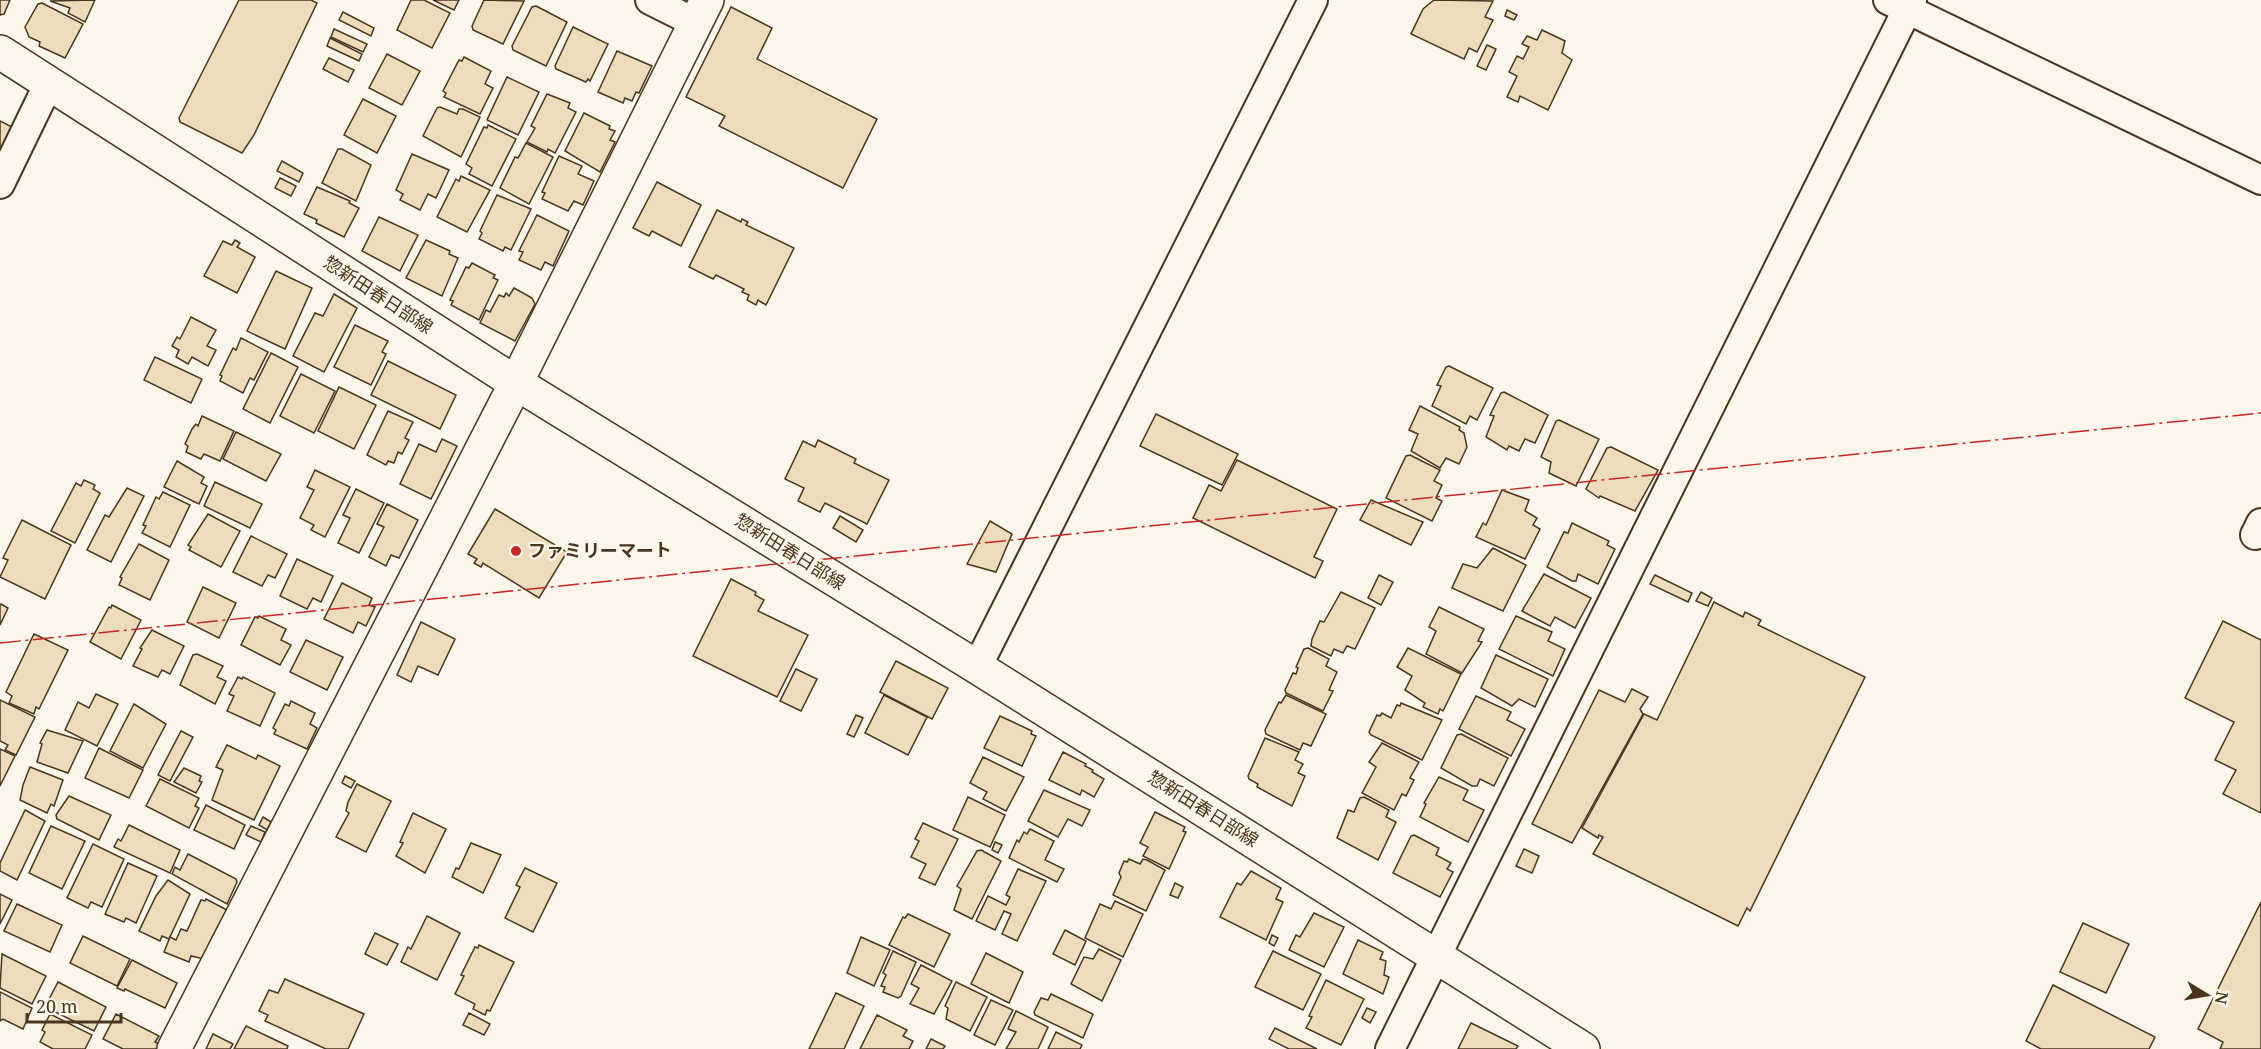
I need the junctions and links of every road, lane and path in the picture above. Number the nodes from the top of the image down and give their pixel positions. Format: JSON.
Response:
{"nodes":[{"id":1,"x":650,"y":0,"type":"edge"},
{"id":2,"x":1313,"y":0,"type":"edge"},
{"id":3,"x":1903,"y":3,"type":"edge"},
{"id":4,"x":702,"y":12,"type":"edge"},
{"id":5,"x":0,"y":52,"type":"edge"},
{"id":6,"x":49,"y":83,"type":"junction"},
{"id":7,"x":2261,"y":180,"type":"edge"},
{"id":8,"x":0,"y":184,"type":"edge"},
{"id":9,"x":516,"y":383,"type":"junction"},
{"id":10,"x":976,"y":667,"type":"junction"},
{"id":11,"x":1437,"y":956,"type":"junction"},
{"id":12,"x":174,"y":1049,"type":"edge"},
{"id":13,"x":1390,"y":1049,"type":"edge"},
{"id":14,"x":1583,"y":1049,"type":"edge"}],
"edges":[{"from":1,"to":4,"type":"street"},
{"from":2,"to":10,"type":"street"},
{"from":3,"to":7,"type":"street"},
{"from":3,"to":11,"type":"street"},
{"from":4,"to":9,"type":"main road"},
{"from":5,"to":6,"type":"main road","name":"惣新田春日部線"},
{"from":6,"to":8,"type":"street"},
{"from":6,"to":9,"type":"main road","name":"惣新田春日部線"},
{"from":9,"to":10,"type":"main road","name":"惣新田春日部線"},
{"from":9,"to":12,"type":"main road"},
{"from":10,"to":11,"type":"main road","name":"惣新田春日部線"},
{"from":11,"to":13,"type":"street"},
{"from":11,"to":14,"type":"main road","name":"惣新田春日部線"}]}
